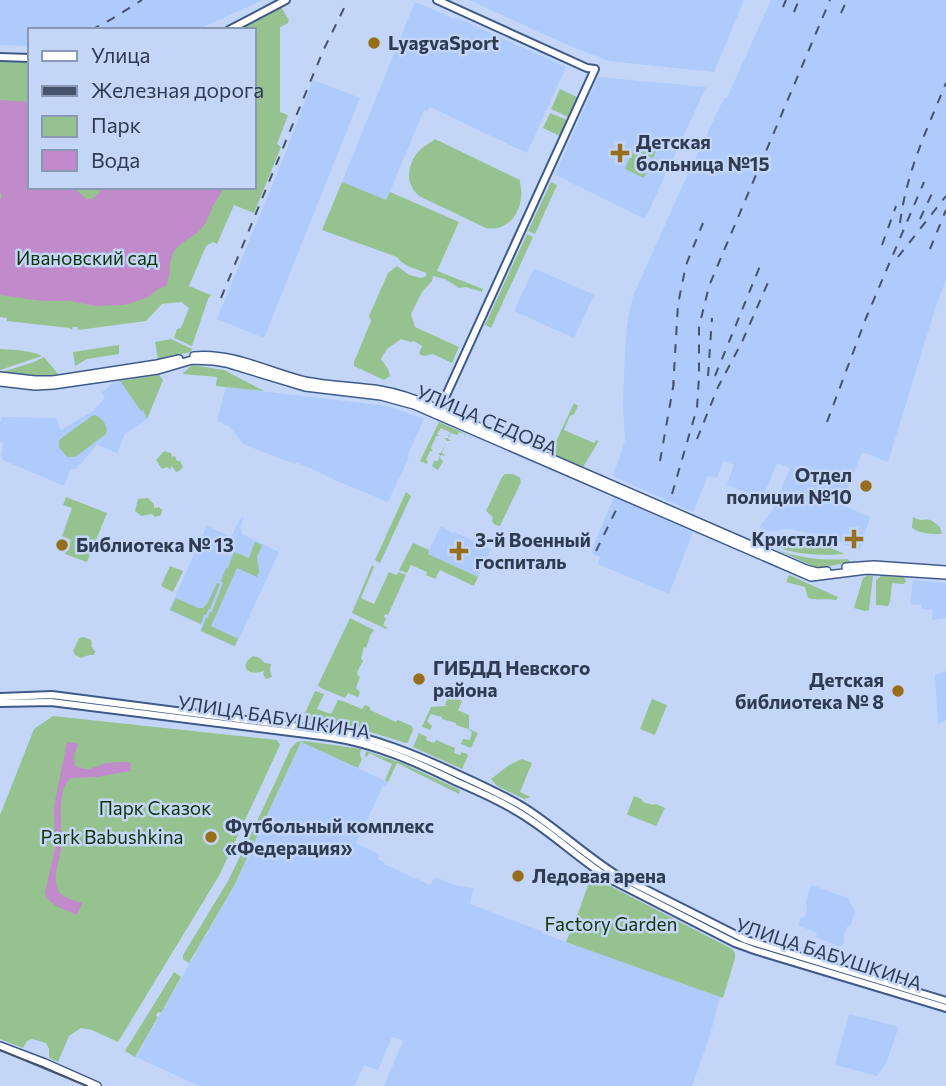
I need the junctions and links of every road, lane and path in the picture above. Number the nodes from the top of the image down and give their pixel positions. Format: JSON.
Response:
{"nodes":[{"id":1,"x":286,"y":0,"type":"edge"},
{"id":2,"x":438,"y":0,"type":"edge"},
{"id":3,"x":233,"y":28,"type":"edge"},
{"id":4,"x":0,"y":57,"type":"edge"},
{"id":5,"x":28,"y":58,"type":"edge"},
{"id":6,"x":0,"y":376,"type":"edge"},
{"id":7,"x":0,"y":382,"type":"edge"},
{"id":8,"x":438,"y":413,"type":"junction"},
{"id":9,"x":946,"y":572,"type":"edge"},
{"id":10,"x":0,"y":697,"type":"edge"},
{"id":11,"x":0,"y":703,"type":"edge"},
{"id":12,"x":946,"y":1001,"type":"edge"},
{"id":13,"x":946,"y":1008,"type":"edge"},
{"id":14,"x":0,"y":1046,"type":"edge"},
{"id":15,"x":97,"y":1086,"type":"edge"}],
"edges":[{"from":1,"to":3,"type":"street"},
{"from":2,"to":8,"type":"street"},
{"from":4,"to":5,"type":"street"},
{"from":6,"to":8,"type":"main road","name":"УЛИЦА СЕДОВА"},
{"from":7,"to":8,"type":"main road","name":"УЛИЦА СЕДОВА"},
{"from":8,"to":9,"type":"main road","name":"УЛИЦА СЕДОВА"},
{"from":10,"to":12,"type":"street","name":"УЛИЦА БАБУШКИНА"},
{"from":11,"to":13,"type":"street","name":"УЛИЦА БАБУШКИНА"},
{"from":14,"to":15,"type":"main road"}]}
